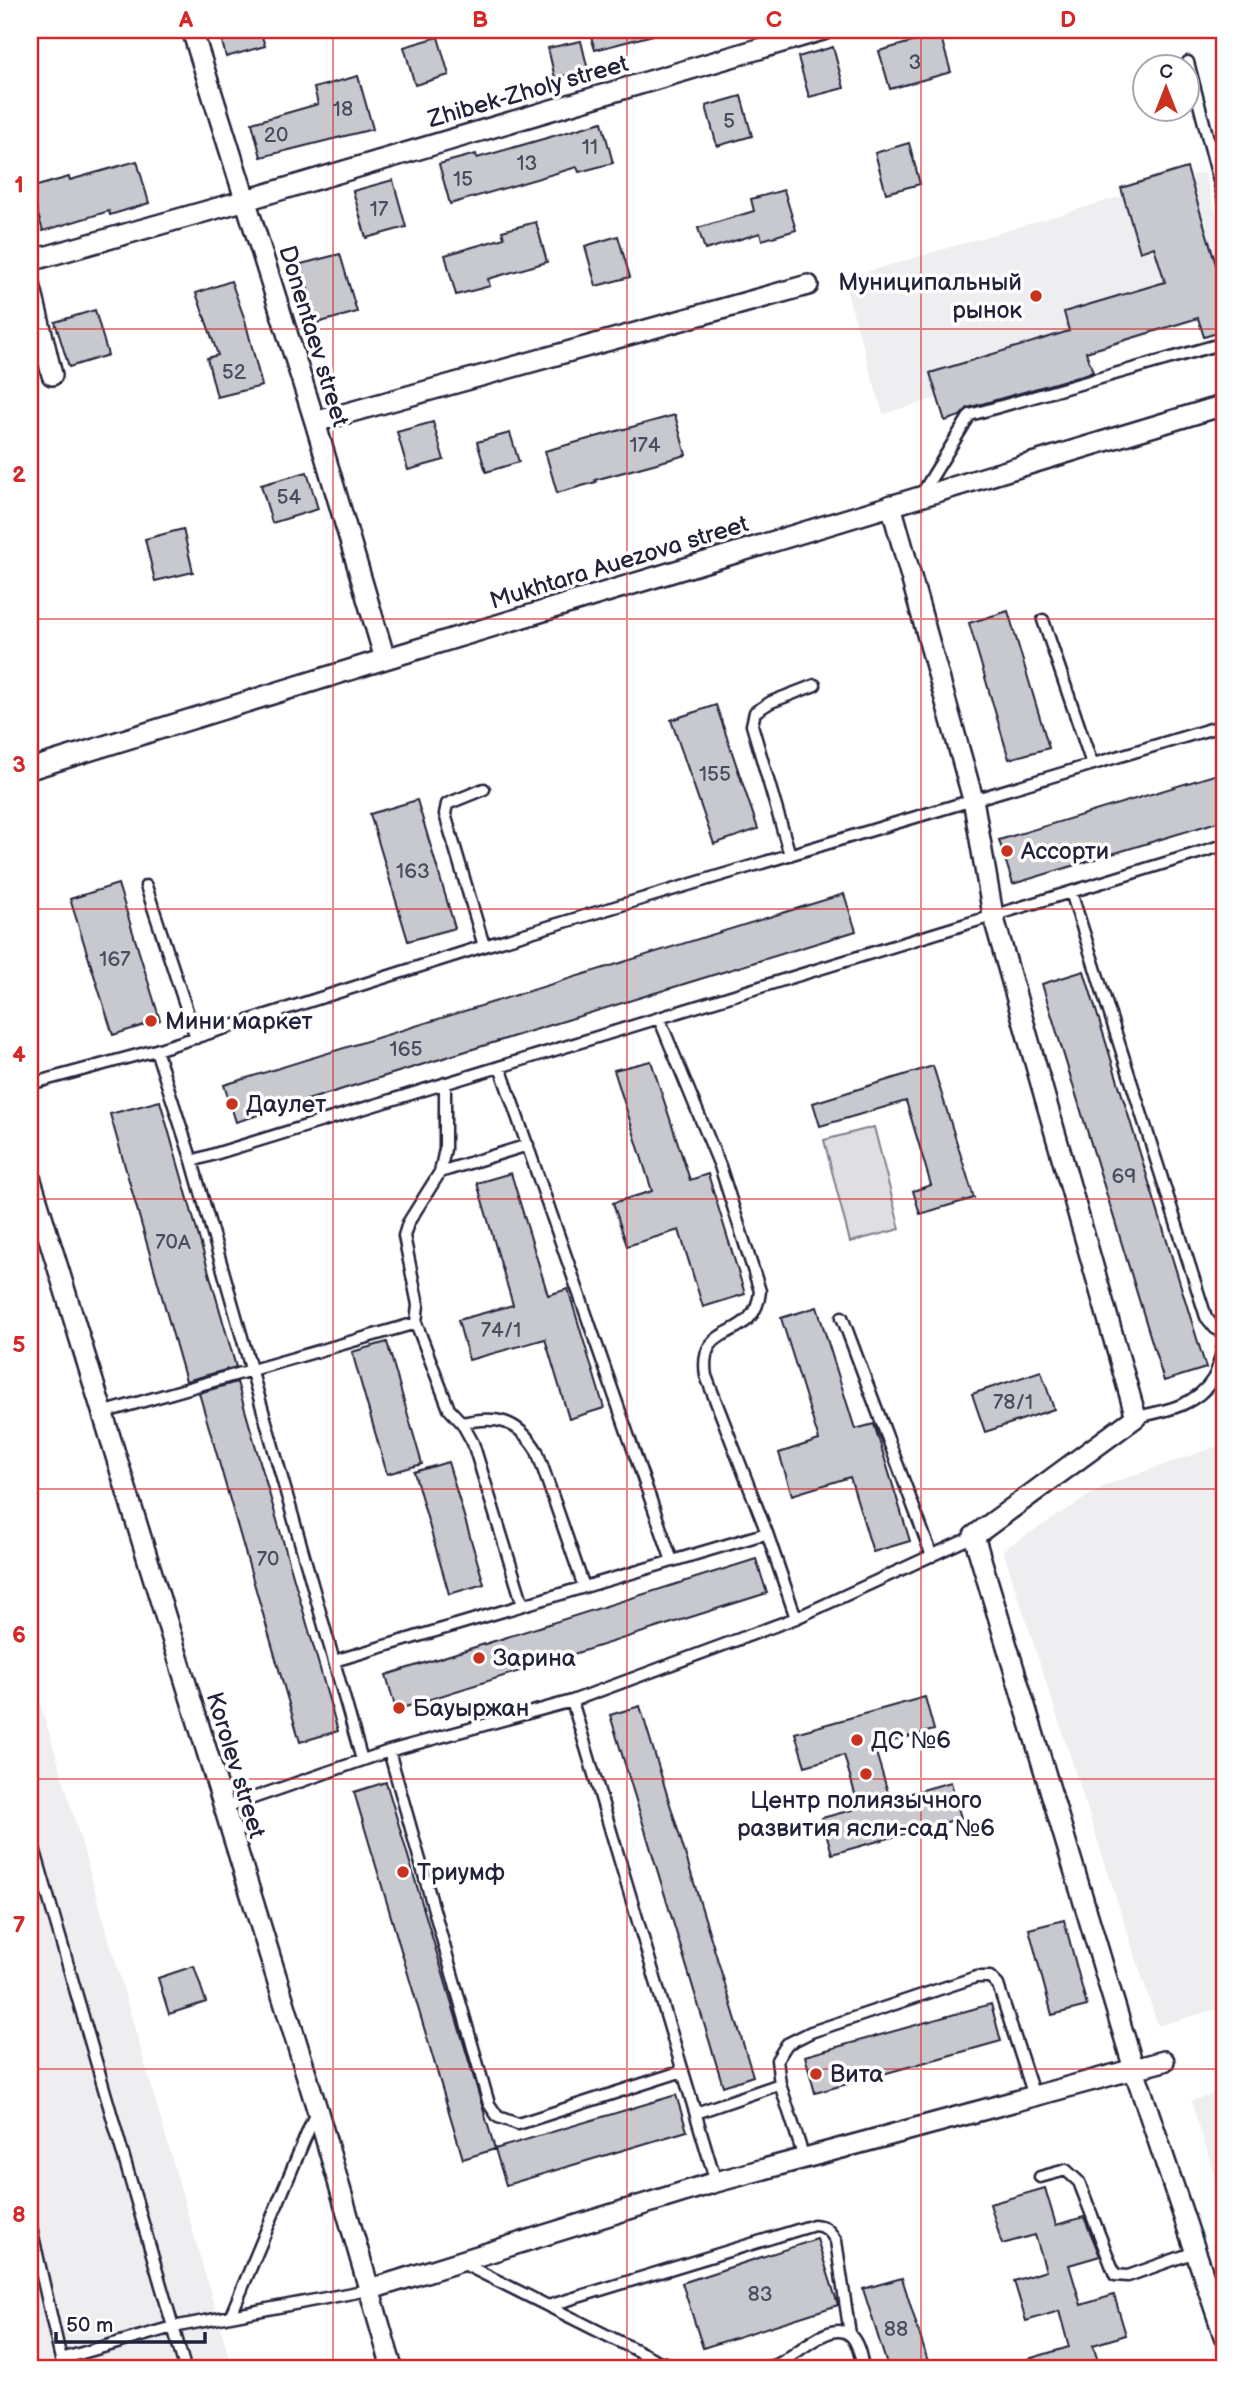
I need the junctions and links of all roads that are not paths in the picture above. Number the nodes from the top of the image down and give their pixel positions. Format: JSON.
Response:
{"nodes":[{"id":1,"x":192,"y":30,"type":"edge"},
{"id":2,"x":823,"y":30,"type":"edge"},
{"id":3,"x":1202,"y":116,"type":"edge"},
{"id":4,"x":246,"y":200,"type":"junction"},
{"id":5,"x":1224,"y":200,"type":"edge"},
{"id":6,"x":30,"y":261,"type":"edge"},
{"id":7,"x":30,"y":284,"type":"edge"},
{"id":8,"x":808,"y":285,"type":"dead end"},
{"id":9,"x":1224,"y":343,"type":"edge"},
{"id":10,"x":52,"y":375,"type":"dead end"},
{"id":11,"x":1224,"y":405,"type":"edge"},
{"id":12,"x":315,"y":422,"type":"junction"},
{"id":13,"x":920,"y":496,"type":"junction"},
{"id":14,"x":891,"y":505,"type":"junction"},
{"id":15,"x":1043,"y":620,"type":"dead end"},
{"id":16,"x":385,"y":659,"type":"junction"},
{"id":17,"x":815,"y":685,"type":"dead end"},
{"id":18,"x":1224,"y":725,"type":"edge"},
{"id":19,"x":1092,"y":764,"type":"junction"},
{"id":20,"x":30,"y":769,"type":"edge"},
{"id":21,"x":484,"y":789,"type":"dead end"},
{"id":22,"x":974,"y":799,"type":"junction"},
{"id":23,"x":1224,"y":845,"type":"edge"},
{"id":24,"x":790,"y":855,"type":"junction"},
{"id":25,"x":146,"y":886,"type":"dead end"},
{"id":26,"x":1071,"y":892,"type":"junction"},
{"id":27,"x":993,"y":915,"type":"junction"},
{"id":28,"x":484,"y":946,"type":"junction"},
{"id":29,"x":659,"y":1018,"type":"junction"},
{"id":30,"x":196,"y":1038,"type":"junction"},
{"id":31,"x":156,"y":1050,"type":"junction"},
{"id":32,"x":500,"y":1067,"type":"junction"},
{"id":33,"x":445,"y":1083,"type":"junction"},
{"id":34,"x":30,"y":1084,"type":"edge"},
{"id":35,"x":528,"y":1146,"type":"junction"},
{"id":36,"x":192,"y":1161,"type":"junction"},
{"id":37,"x":440,"y":1172,"type":"junction"},
{"id":38,"x":30,"y":1177,"type":"edge"},
{"id":39,"x":842,"y":1317,"type":"dead end"},
{"id":40,"x":416,"y":1323,"type":"junction"},
{"id":41,"x":1224,"y":1334,"type":"edge"},
{"id":42,"x":1224,"y":1342,"type":"edge"},
{"id":43,"x":251,"y":1369,"type":"junction"},
{"id":44,"x":102,"y":1413,"type":"junction"},
{"id":45,"x":1136,"y":1417,"type":"junction"},
{"id":46,"x":462,"y":1423,"type":"junction"},
{"id":47,"x":766,"y":1532,"type":"junction"},
{"id":48,"x":974,"y":1536,"type":"junction"},
{"id":49,"x":932,"y":1556,"type":"junction"},
{"id":50,"x":672,"y":1561,"type":"junction"},
{"id":51,"x":584,"y":1587,"type":"junction"},
{"id":52,"x":523,"y":1605,"type":"junction"},
{"id":53,"x":796,"y":1618,"type":"junction"},
{"id":54,"x":334,"y":1661,"type":"junction"},
{"id":55,"x":572,"y":1701,"type":"junction"},
{"id":56,"x":388,"y":1751,"type":"junction"},
{"id":57,"x":362,"y":1760,"type":"junction"},
{"id":58,"x":224,"y":1808,"type":"junction"},
{"id":59,"x":30,"y":1834,"type":"edge"},
{"id":60,"x":1164,"y":2060,"type":"dead end"},
{"id":61,"x":1135,"y":2069,"type":"junction"},
{"id":62,"x":683,"y":2071,"type":"junction"},
{"id":63,"x":780,"y":2084,"type":"junction"},
{"id":64,"x":1034,"y":2096,"type":"junction"},
{"id":65,"x":317,"y":2109,"type":"junction"},
{"id":66,"x":696,"y":2113,"type":"junction"},
{"id":67,"x":804,"y":2158,"type":"junction"},
{"id":68,"x":1040,"y":2177,"type":"dead end"},
{"id":69,"x":716,"y":2182,"type":"junction"},
{"id":70,"x":30,"y":2223,"type":"edge"},
{"id":71,"x":1195,"y":2252,"type":"junction"},
{"id":72,"x":459,"y":2262,"type":"junction"},
{"id":73,"x":368,"y":2290,"type":"junction"},
{"id":74,"x":548,"y":2306,"type":"junction"},
{"id":75,"x":231,"y":2315,"type":"junction"},
{"id":76,"x":173,"y":2327,"type":"junction"},
{"id":77,"x":850,"y":2334,"type":"junction"},
{"id":78,"x":1224,"y":2336,"type":"edge"},
{"id":79,"x":62,"y":2363,"type":"edge"},
{"id":80,"x":185,"y":2368,"type":"edge"},
{"id":81,"x":392,"y":2368,"type":"edge"},
{"id":82,"x":682,"y":2368,"type":"edge"},
{"id":83,"x":756,"y":2368,"type":"edge"},
{"id":84,"x":863,"y":2368,"type":"edge"}],
"edges":[{"from":1,"to":4,"type":"street","name":"Donentaev street"},
{"from":2,"to":4,"type":"street","name":"Zhibek-Zholy street"},
{"from":3,"to":5,"type":"lane"},
{"from":4,"to":6,"type":"street","name":"Zhibek-Zholy street"},
{"from":4,"to":12,"type":"street","name":"Donentaev street"},
{"from":7,"to":10,"type":"street"},
{"from":8,"to":12,"type":"street"},
{"from":9,"to":13,"type":"lane"},
{"from":11,"to":13,"type":"street","name":"Mukhtara Auezova street"},
{"from":12,"to":16,"type":"street","name":"Donentaev street"},
{"from":13,"to":14,"type":"street","name":"Mukhtara Auezova street"},
{"from":14,"to":16,"type":"street","name":"Mukhtara Auezova street"},
{"from":14,"to":22,"type":"street"},
{"from":15,"to":19,"type":"lane"},
{"from":16,"to":20,"type":"street","name":"Mukhtara Auezova street"},
{"from":17,"to":24,"type":"lane"},
{"from":18,"to":19,"type":"lane"},
{"from":19,"to":22,"type":"lane"},
{"from":21,"to":28,"type":"lane"},
{"from":22,"to":24,"type":"lane"},
{"from":22,"to":27,"type":"street"},
{"from":23,"to":26,"type":"lane"},
{"from":24,"to":28,"type":"lane"},
{"from":25,"to":30,"type":"lane"},
{"from":26,"to":27,"type":"lane"},
{"from":26,"to":41,"type":"lane"},
{"from":27,"to":29,"type":"lane"},
{"from":27,"to":45,"type":"street"},
{"from":28,"to":30,"type":"lane"},
{"from":29,"to":32,"type":"lane"},
{"from":29,"to":47,"type":"lane"},
{"from":30,"to":31,"type":"lane"},
{"from":31,"to":34,"type":"lane"},
{"from":31,"to":36,"type":"lane"},
{"from":32,"to":33,"type":"lane"},
{"from":32,"to":35,"type":"lane"},
{"from":33,"to":36,"type":"lane"},
{"from":33,"to":37,"type":"lane"},
{"from":35,"to":37,"type":"lane"},
{"from":35,"to":50,"type":"lane"},
{"from":36,"to":43,"type":"lane"},
{"from":37,"to":40,"type":"lane"},
{"from":38,"to":44,"type":"street","name":"Korolev street"},
{"from":39,"to":49,"type":"lane"},
{"from":40,"to":43,"type":"lane"},
{"from":40,"to":46,"type":"lane"},
{"from":42,"to":45,"type":"lane"},
{"from":43,"to":44,"type":"lane"},
{"from":43,"to":54,"type":"lane"},
{"from":44,"to":58,"type":"street","name":"Korolev street"},
{"from":45,"to":48,"type":"street"},
{"from":46,"to":51,"type":"lane"},
{"from":46,"to":52,"type":"lane"},
{"from":47,"to":50,"type":"lane"},
{"from":47,"to":53,"type":"lane"},
{"from":48,"to":49,"type":"lane"},
{"from":48,"to":61,"type":"street"},
{"from":49,"to":53,"type":"lane"},
{"from":50,"to":51,"type":"lane"},
{"from":51,"to":52,"type":"lane"},
{"from":52,"to":54,"type":"lane"},
{"from":53,"to":55,"type":"lane"},
{"from":54,"to":57,"type":"lane"},
{"from":55,"to":56,"type":"lane"},
{"from":55,"to":62,"type":"lane"},
{"from":56,"to":57,"type":"lane"},
{"from":56,"to":62,"type":"lane"},
{"from":57,"to":58,"type":"lane"},
{"from":58,"to":65,"type":"street","name":"Korolev street"},
{"from":59,"to":76,"type":"lane"},
{"from":60,"to":61,"type":"street"},
{"from":61,"to":64,"type":"street"},
{"from":61,"to":71,"type":"street"},
{"from":62,"to":66,"type":"lane"},
{"from":63,"to":64,"type":"lane"},
{"from":63,"to":66,"type":"lane"},
{"from":63,"to":67,"type":"lane"},
{"from":64,"to":67,"type":"street"},
{"from":65,"to":73,"type":"street","name":"Korolev street"},
{"from":65,"to":75,"type":"lane"},
{"from":66,"to":69,"type":"lane"},
{"from":67,"to":69,"type":"street"},
{"from":68,"to":71,"type":"lane"},
{"from":69,"to":72,"type":"street"},
{"from":70,"to":79,"type":"lane"},
{"from":71,"to":78,"type":"street"},
{"from":72,"to":73,"type":"street"},
{"from":72,"to":74,"type":"lane"},
{"from":73,"to":75,"type":"lane"},
{"from":73,"to":81,"type":"street","name":"Korolev street"},
{"from":74,"to":77,"type":"lane"},
{"from":74,"to":82,"type":"lane"},
{"from":75,"to":76,"type":"lane"},
{"from":76,"to":79,"type":"lane"},
{"from":76,"to":80,"type":"lane"},
{"from":77,"to":83,"type":"lane"},
{"from":77,"to":84,"type":"lane"}]}
